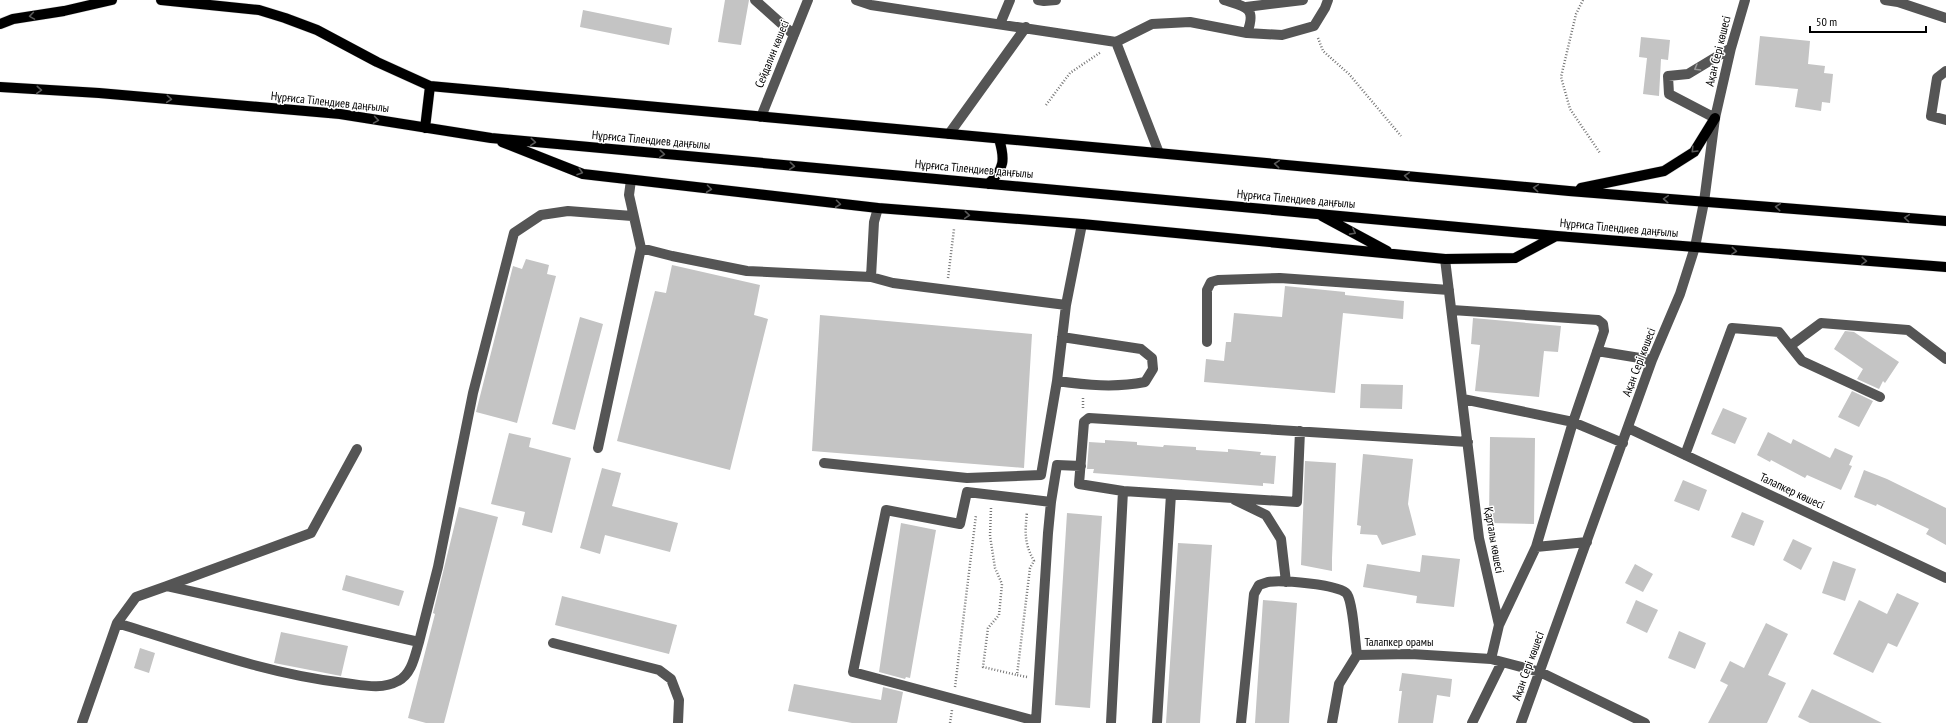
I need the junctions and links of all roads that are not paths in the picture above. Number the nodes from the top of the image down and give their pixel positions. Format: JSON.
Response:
{"nodes":[{"id":1,"x":112,"y":0,"type":"edge"},
{"id":2,"x":161,"y":0,"type":"edge"},
{"id":3,"x":755,"y":0,"type":"edge"},
{"id":4,"x":808,"y":0,"type":"edge"},
{"id":5,"x":856,"y":0,"type":"edge"},
{"id":6,"x":1010,"y":0,"type":"edge"},
{"id":7,"x":1038,"y":0,"type":"edge"},
{"id":8,"x":1056,"y":0,"type":"edge"},
{"id":9,"x":1224,"y":0,"type":"edge"},
{"id":10,"x":1303,"y":0,"type":"edge"},
{"id":11,"x":1328,"y":0,"type":"edge"},
{"id":12,"x":1745,"y":0,"type":"edge"},
{"id":13,"x":1885,"y":0,"type":"edge"},
{"id":14,"x":873,"y":3,"type":"edge"},
{"id":15,"x":1246,"y":7,"type":"junction"},
{"id":16,"x":1946,"y":18,"type":"edge"},
{"id":17,"x":0,"y":24,"type":"edge"},
{"id":18,"x":1000,"y":24,"type":"junction"},
{"id":19,"x":1026,"y":27,"type":"junction"},
{"id":20,"x":1247,"y":33,"type":"junction"},
{"id":21,"x":794,"y":35,"type":"junction"},
{"id":22,"x":1116,"y":42,"type":"junction"},
{"id":23,"x":1731,"y":48,"type":"junction"},
{"id":24,"x":1946,"y":71,"type":"edge"},
{"id":25,"x":430,"y":86,"type":"junction"},
{"id":26,"x":0,"y":87,"type":"edge"},
{"id":27,"x":761,"y":118,"type":"junction"},
{"id":28,"x":1715,"y":118,"type":"junction"},
{"id":29,"x":1946,"y":120,"type":"edge"},
{"id":30,"x":425,"y":128,"type":"junction"},
{"id":31,"x":948,"y":134,"type":"junction"},
{"id":32,"x":491,"y":138,"type":"junction"},
{"id":33,"x":999,"y":139,"type":"junction"},
{"id":34,"x":1159,"y":153,"type":"junction"},
{"id":35,"x":631,"y":180,"type":"junction"},
{"id":36,"x":988,"y":184,"type":"junction"},
{"id":37,"x":1569,"y":190,"type":"junction"},
{"id":38,"x":1704,"y":202,"type":"junction"},
{"id":39,"x":878,"y":208,"type":"junction"},
{"id":40,"x":1319,"y":214,"type":"junction"},
{"id":41,"x":632,"y":216,"type":"junction"},
{"id":42,"x":1946,"y":221,"type":"edge"},
{"id":43,"x":1082,"y":224,"type":"junction"},
{"id":44,"x":1557,"y":236,"type":"junction"},
{"id":45,"x":641,"y":248,"type":"junction"},
{"id":46,"x":1695,"y":248,"type":"junction"},
{"id":47,"x":1392,"y":254,"type":"junction"},
{"id":48,"x":1445,"y":259,"type":"junction"},
{"id":49,"x":1946,"y":267,"type":"edge"},
{"id":50,"x":871,"y":277,"type":"junction"},
{"id":51,"x":1449,"y":290,"type":"junction"},
{"id":52,"x":1066,"y":305,"type":"junction"},
{"id":53,"x":1452,"y":310,"type":"junction"},
{"id":54,"x":1062,"y":337,"type":"junction"},
{"id":55,"x":1207,"y":342,"type":"dead end"},
{"id":56,"x":1790,"y":346,"type":"junction"},
{"id":57,"x":1597,"y":351,"type":"junction"},
{"id":58,"x":1946,"y":359,"type":"edge"},
{"id":59,"x":1652,"y":360,"type":"junction"},
{"id":60,"x":1057,"y":381,"type":"junction"},
{"id":61,"x":1880,"y":397,"type":"dead end"},
{"id":62,"x":1463,"y":399,"type":"junction"},
{"id":63,"x":1573,"y":422,"type":"junction"},
{"id":64,"x":1628,"y":428,"type":"junction"},
{"id":65,"x":1300,"y":431,"type":"junction"},
{"id":66,"x":1468,"y":442,"type":"junction"},
{"id":67,"x":1623,"y":443,"type":"junction"},
{"id":68,"x":598,"y":448,"type":"dead end"},
{"id":69,"x":358,"y":449,"type":"dead end"},
{"id":70,"x":1685,"y":455,"type":"junction"},
{"id":71,"x":824,"y":463,"type":"dead end"},
{"id":72,"x":1081,"y":466,"type":"junction"},
{"id":73,"x":1123,"y":490,"type":"junction"},
{"id":74,"x":1172,"y":494,"type":"junction"},
{"id":75,"x":1230,"y":498,"type":"junction"},
{"id":76,"x":1051,"y":502,"type":"junction"},
{"id":77,"x":1587,"y":542,"type":"junction"},
{"id":78,"x":1536,"y":547,"type":"junction"},
{"id":79,"x":1946,"y":578,"type":"edge"},
{"id":80,"x":1286,"y":582,"type":"junction"},
{"id":81,"x":167,"y":586,"type":"junction"},
{"id":82,"x":117,"y":623,"type":"junction"},
{"id":83,"x":1498,"y":625,"type":"junction"},
{"id":84,"x":419,"y":642,"type":"junction"},
{"id":85,"x":553,"y":643,"type":"dead end"},
{"id":86,"x":1357,"y":655,"type":"junction"},
{"id":87,"x":1491,"y":659,"type":"junction"},
{"id":88,"x":1502,"y":662,"type":"junction"},
{"id":89,"x":1540,"y":672,"type":"junction"},
{"id":90,"x":1036,"y":722,"type":"edge"},
{"id":91,"x":82,"y":723,"type":"edge"},
{"id":92,"x":678,"y":723,"type":"edge"},
{"id":93,"x":1111,"y":723,"type":"edge"},
{"id":94,"x":1157,"y":723,"type":"edge"},
{"id":95,"x":1241,"y":723,"type":"edge"},
{"id":96,"x":1332,"y":723,"type":"edge"},
{"id":97,"x":1472,"y":723,"type":"edge"},
{"id":98,"x":1521,"y":723,"type":"edge"},
{"id":99,"x":1645,"y":723,"type":"edge"}],
"edges":[{"from":1,"to":17,"type":"main road","one_way":true},
{"from":2,"to":25,"type":"main road"},
{"from":3,"to":21,"type":"street"},
{"from":4,"to":21,"type":"street","name":"Сейдалин көшесі"},
{"from":5,"to":14,"type":"street"},
{"from":6,"to":18,"type":"street"},
{"from":7,"to":8,"type":"street"},
{"from":9,"to":15,"type":"street"},
{"from":10,"to":15,"type":"street"},
{"from":11,"to":20,"type":"street"},
{"from":12,"to":23,"type":"street","name":"Ақан Сері көшесі"},
{"from":13,"to":16,"type":"street"},
{"from":14,"to":18,"type":"street"},
{"from":15,"to":20,"type":"street"},
{"from":18,"to":19,"type":"street"},
{"from":19,"to":22,"type":"street"},
{"from":19,"to":31,"type":"street"},
{"from":20,"to":22,"type":"street"},
{"from":21,"to":27,"type":"street","name":"Сейдалин көшесі"},
{"from":22,"to":34,"type":"street"},
{"from":23,"to":28,"type":"street","name":"Ақан Сері көшесі"},
{"from":23,"to":28,"type":"street","one_way":true},
{"from":24,"to":29,"type":"street"},
{"from":25,"to":27,"type":"main road"},
{"from":25,"to":30,"type":"main road"},
{"from":26,"to":30,"type":"main road","name":"Нұрғиса Тілендиев даңғылы","one_way":true},
{"from":27,"to":31,"type":"main road"},
{"from":28,"to":37,"type":"main road","one_way":true},
{"from":28,"to":38,"type":"street","name":"Ақан Сері көшесі"},
{"from":30,"to":32,"type":"main road","name":"Нұрғиса Тілендиев даңғылы"},
{"from":31,"to":33,"type":"main road"},
{"from":32,"to":35,"type":"main road","one_way":true},
{"from":32,"to":36,"type":"main road","name":"Нұрғиса Тілендиев даңғылы","one_way":true},
{"from":33,"to":34,"type":"main road"},
{"from":33,"to":36,"type":"main road"},
{"from":37,"to":34,"type":"main road","one_way":true},
{"from":35,"to":39,"type":"main road","one_way":true},
{"from":35,"to":41,"type":"street"},
{"from":36,"to":40,"type":"main road","name":"Нұрғиса Тілендиев даңғылы"},
{"from":38,"to":37,"type":"main road","one_way":true},
{"from":42,"to":38,"type":"main road","one_way":true},
{"from":38,"to":46,"type":"street","name":"Ақан Сері көшесі"},
{"from":39,"to":43,"type":"main road","one_way":true},
{"from":39,"to":50,"type":"street"},
{"from":40,"to":44,"type":"main road","name":"Нұрғиса Тілендиев даңғылы"},
{"from":40,"to":47,"type":"main road","one_way":true},
{"from":41,"to":45,"type":"street"},
{"from":41,"to":84,"type":"street"},
{"from":43,"to":47,"type":"main road"},
{"from":43,"to":52,"type":"street"},
{"from":44,"to":46,"type":"main road","name":"Нұрғиса Тілендиев даңғылы"},
{"from":44,"to":48,"type":"main road"},
{"from":45,"to":50,"type":"street"},
{"from":45,"to":68,"type":"street"},
{"from":46,"to":49,"type":"main road","name":"Нұрғиса Тілендиев даңғылы","one_way":true},
{"from":46,"to":59,"type":"street","name":"Ақан Сері көшесі"},
{"from":47,"to":48,"type":"main road"},
{"from":48,"to":51,"type":"street","name":"Қарталы көшесі"},
{"from":50,"to":52,"type":"street"},
{"from":51,"to":53,"type":"street","name":"Қарталы көшесі"},
{"from":51,"to":55,"type":"street"},
{"from":52,"to":54,"type":"street"},
{"from":53,"to":57,"type":"street"},
{"from":53,"to":62,"type":"street","name":"Қарталы көшесі"},
{"from":54,"to":60,"type":"street"},
{"from":54,"to":60,"type":"street"},
{"from":56,"to":58,"type":"street"},
{"from":56,"to":61,"type":"street"},
{"from":56,"to":70,"type":"street"},
{"from":57,"to":59,"type":"street"},
{"from":57,"to":63,"type":"street"},
{"from":59,"to":64,"type":"street","name":"Ақан Сері көшесі"},
{"from":60,"to":71,"type":"street"},
{"from":62,"to":63,"type":"street"},
{"from":62,"to":66,"type":"street","name":"Қарталы көшесі"},
{"from":63,"to":67,"type":"street"},
{"from":63,"to":78,"type":"street"},
{"from":64,"to":67,"type":"street","name":"Ақан Сері көшесі"},
{"from":64,"to":70,"type":"street","name":"Талапкер көшесі"},
{"from":65,"to":66,"type":"street"},
{"from":65,"to":72,"type":"street"},
{"from":65,"to":75,"type":"street"},
{"from":66,"to":83,"type":"street","name":"Қарталы көшесі"},
{"from":67,"to":77,"type":"street","name":"Ақан Сері көшесі"},
{"from":69,"to":81,"type":"street"},
{"from":70,"to":79,"type":"street","name":"Талапкер көшесі"},
{"from":72,"to":73,"type":"street"},
{"from":72,"to":76,"type":"street"},
{"from":73,"to":74,"type":"street"},
{"from":73,"to":93,"type":"street"},
{"from":74,"to":75,"type":"street"},
{"from":74,"to":94,"type":"street"},
{"from":75,"to":80,"type":"street"},
{"from":76,"to":90,"type":"street"},
{"from":76,"to":90,"type":"street"},
{"from":77,"to":78,"type":"street"},
{"from":77,"to":89,"type":"street","name":"Ақан Сері көшесі"},
{"from":78,"to":83,"type":"street"},
{"from":80,"to":86,"type":"street"},
{"from":80,"to":95,"type":"street"},
{"from":81,"to":82,"type":"street"},
{"from":81,"to":84,"type":"street"},
{"from":82,"to":84,"type":"street"},
{"from":82,"to":91,"type":"street"},
{"from":83,"to":87,"type":"street","name":"Қарталы көшесі"},
{"from":85,"to":92,"type":"street"},
{"from":86,"to":87,"type":"street","name":"Талапкер орамы"},
{"from":86,"to":96,"type":"street","name":"Талапкер орамы"},
{"from":87,"to":88,"type":"street"},
{"from":88,"to":89,"type":"street"},
{"from":88,"to":97,"type":"street"},
{"from":89,"to":98,"type":"street","name":"Ақан Сері көшесі"},
{"from":89,"to":99,"type":"street"}]}
